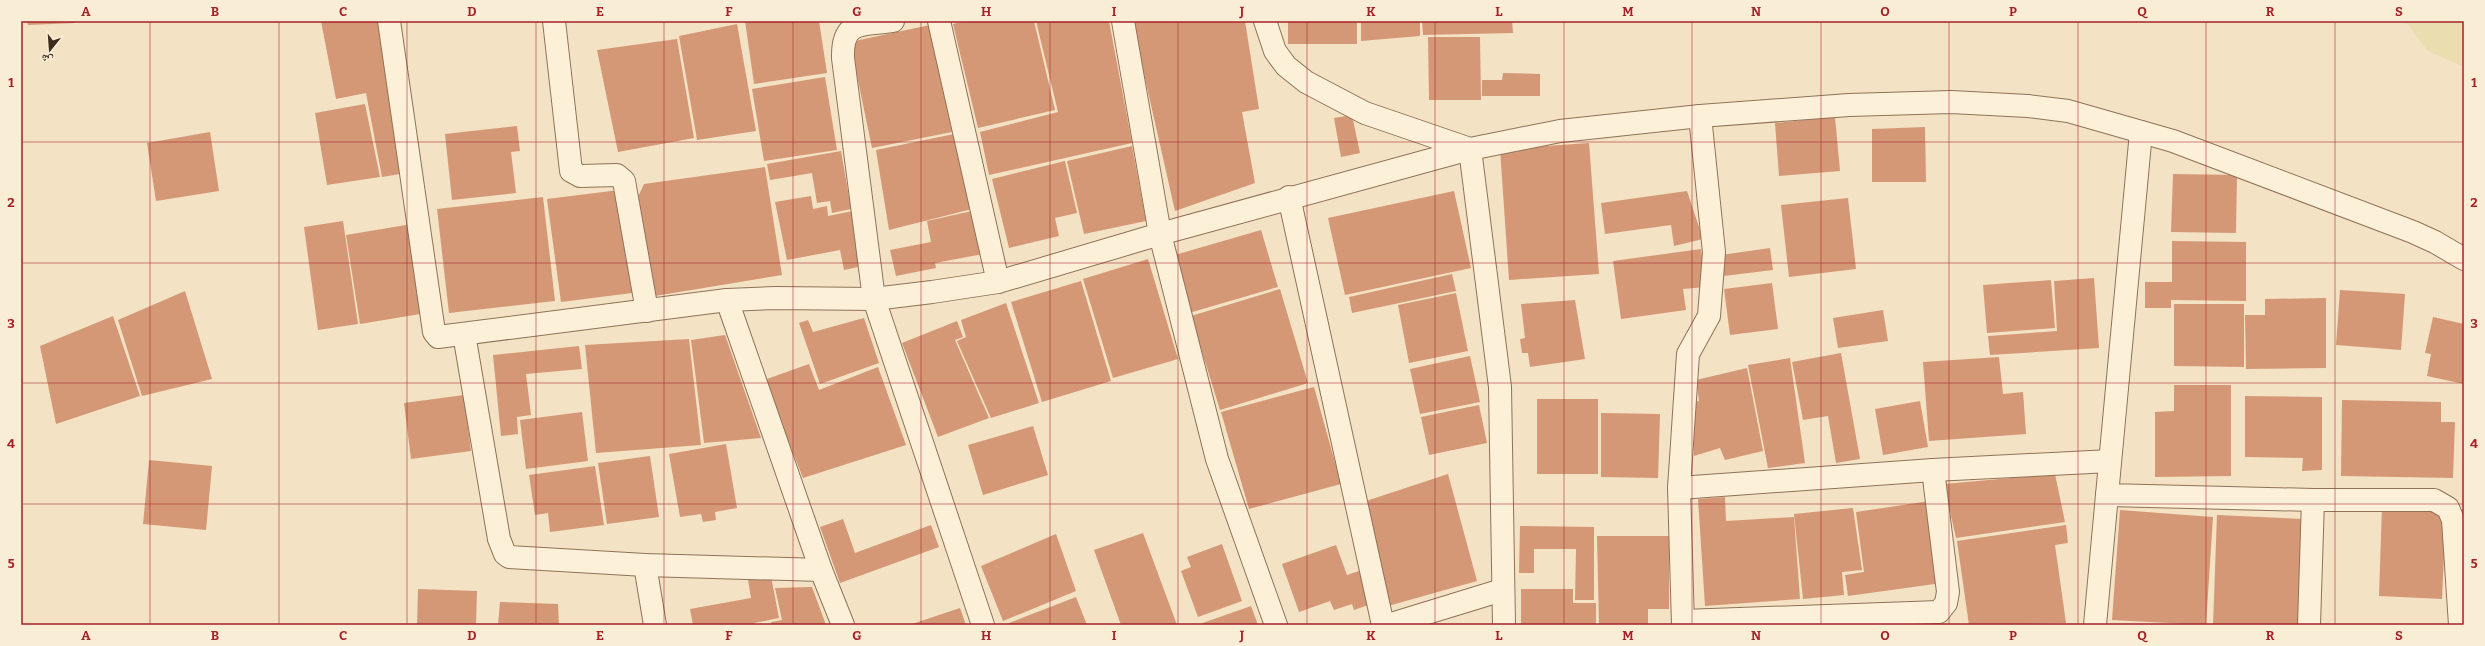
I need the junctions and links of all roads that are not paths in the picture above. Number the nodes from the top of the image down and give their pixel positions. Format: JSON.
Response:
{"nodes":[{"id":1,"x":389,"y":21,"type":"edge"},
{"id":2,"x":554,"y":21,"type":"edge"},
{"id":3,"x":893,"y":21,"type":"edge"},
{"id":4,"x":940,"y":21,"type":"edge"},
{"id":5,"x":1122,"y":21,"type":"edge"},
{"id":6,"x":1265,"y":21,"type":"edge"},
{"id":7,"x":1700,"y":116,"type":"junction"},
{"id":8,"x":2141,"y":132,"type":"junction"},
{"id":9,"x":1470,"y":149,"type":"junction"},
{"id":10,"x":1289,"y":197,"type":"junction"},
{"id":11,"x":1160,"y":234,"type":"junction"},
{"id":12,"x":2464,"y":259,"type":"edge"},
{"id":13,"x":998,"y":282,"type":"junction"},
{"id":14,"x":874,"y":299,"type":"junction"},
{"id":15,"x":726,"y":300,"type":"junction"},
{"id":16,"x":646,"y":311,"type":"junction"},
{"id":17,"x":464,"y":334,"type":"junction"},
{"id":18,"x":2110,"y":461,"type":"junction"},
{"id":19,"x":1933,"y":470,"type":"junction"},
{"id":20,"x":1679,"y":488,"type":"junction"},
{"id":21,"x":2106,"y":495,"type":"junction"},
{"id":22,"x":2313,"y":500,"type":"junction"},
{"id":23,"x":645,"y":565,"type":"junction"},
{"id":24,"x":821,"y":570,"type":"junction"},
{"id":25,"x":1502,"y":590,"type":"junction"},
{"id":26,"x":1683,"y":623,"type":"edge"},
{"id":27,"x":655,"y":625,"type":"edge"},
{"id":28,"x":843,"y":625,"type":"edge"},
{"id":29,"x":983,"y":625,"type":"edge"},
{"id":30,"x":1276,"y":625,"type":"edge"},
{"id":31,"x":1383,"y":625,"type":"edge"},
{"id":32,"x":1388,"y":625,"type":"edge"},
{"id":33,"x":1504,"y":625,"type":"edge"},
{"id":34,"x":2096,"y":625,"type":"edge"},
{"id":35,"x":2309,"y":625,"type":"edge"},
{"id":36,"x":2460,"y":625,"type":"edge"}],
"edges":[{"from":1,"to":17,"type":"street"},
{"from":2,"to":16,"type":"street"},
{"from":3,"to":14,"type":"street"},
{"from":4,"to":13,"type":"street"},
{"from":5,"to":11,"type":"street"},
{"from":6,"to":9,"type":"street"},
{"from":7,"to":8,"type":"street"},
{"from":7,"to":9,"type":"street"},
{"from":7,"to":20,"type":"street"},
{"from":8,"to":12,"type":"street"},
{"from":8,"to":18,"type":"street"},
{"from":9,"to":10,"type":"street"},
{"from":9,"to":25,"type":"street"},
{"from":10,"to":11,"type":"street"},
{"from":10,"to":31,"type":"street"},
{"from":11,"to":13,"type":"street"},
{"from":11,"to":30,"type":"street"},
{"from":13,"to":14,"type":"street"},
{"from":14,"to":15,"type":"street"},
{"from":14,"to":29,"type":"street"},
{"from":15,"to":16,"type":"street"},
{"from":15,"to":24,"type":"street"},
{"from":16,"to":17,"type":"street"},
{"from":17,"to":23,"type":"street"},
{"from":18,"to":19,"type":"street"},
{"from":18,"to":21,"type":"street"},
{"from":19,"to":20,"type":"street"},
{"from":19,"to":26,"type":"street"},
{"from":20,"to":26,"type":"street"},
{"from":21,"to":22,"type":"street"},
{"from":21,"to":34,"type":"street"},
{"from":22,"to":35,"type":"street"},
{"from":22,"to":36,"type":"street"},
{"from":23,"to":24,"type":"street"},
{"from":23,"to":27,"type":"street"},
{"from":24,"to":28,"type":"street"},
{"from":25,"to":32,"type":"street"},
{"from":25,"to":33,"type":"street"}]}
